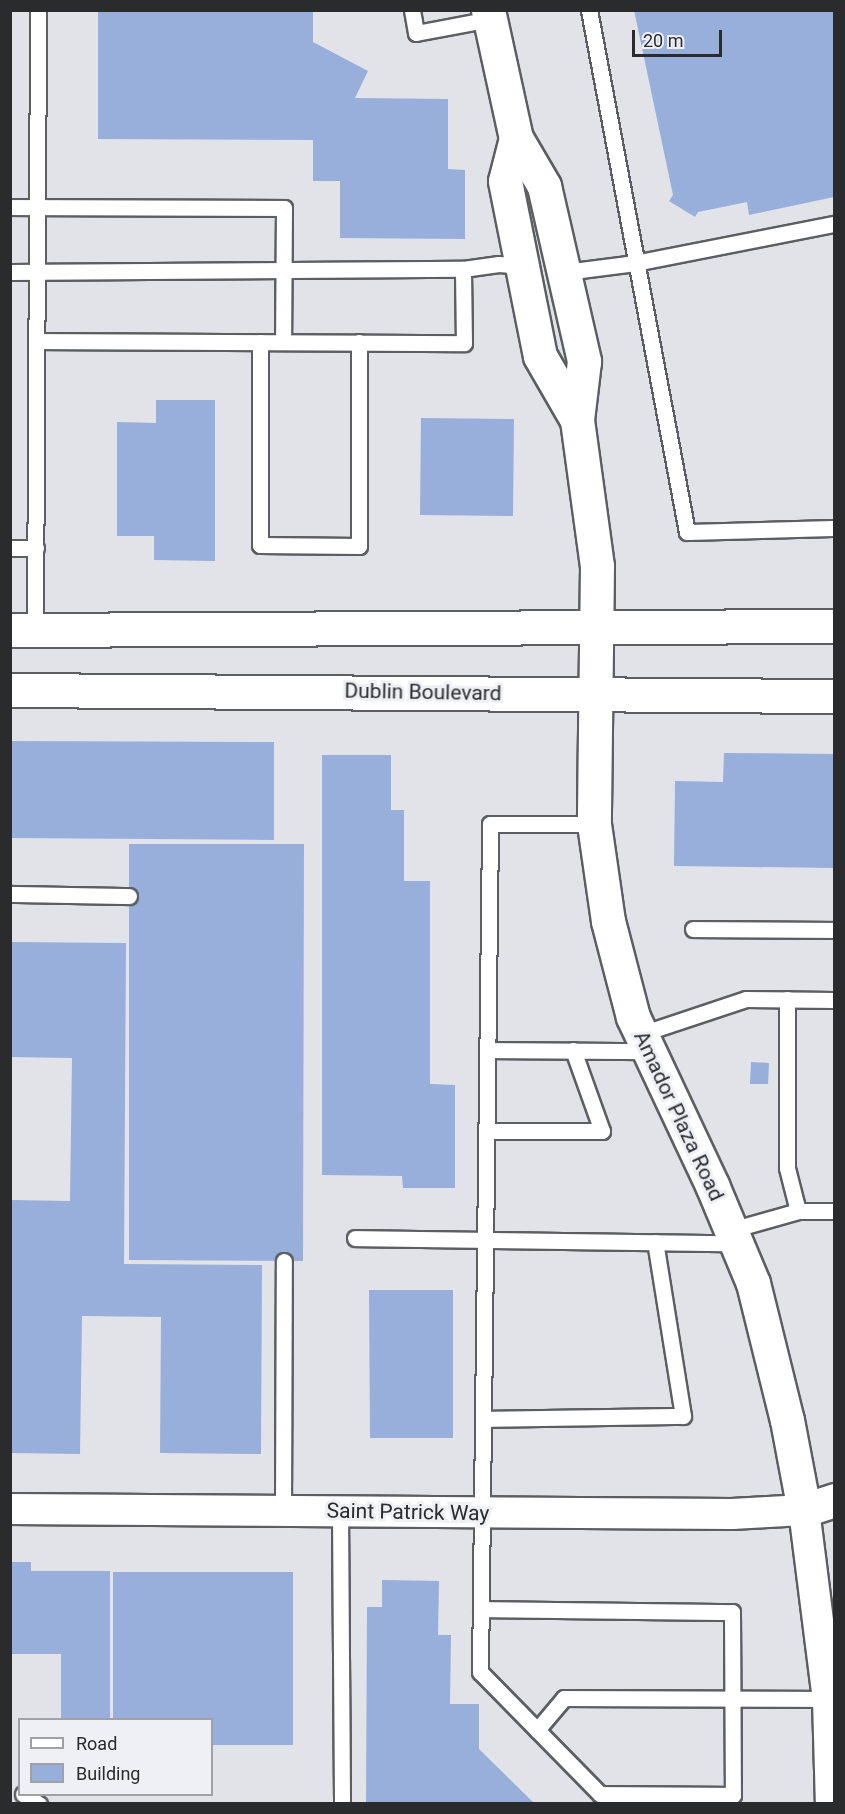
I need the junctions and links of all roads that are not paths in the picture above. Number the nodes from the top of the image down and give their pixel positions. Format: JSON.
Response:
{"nodes":[{"id":1,"x":38,"y":10,"type":"edge"},
{"id":2,"x":412,"y":10,"type":"edge"},
{"id":3,"x":589,"y":10,"type":"edge"},
{"id":4,"x":489,"y":15,"type":"edge"},
{"id":5,"x":516,"y":138,"type":"junction"},
{"id":6,"x":10,"y":207,"type":"edge"},
{"id":7,"x":36,"y":207,"type":"junction"},
{"id":8,"x":834,"y":224,"type":"edge"},
{"id":9,"x":635,"y":263,"type":"junction"},
{"id":10,"x":521,"y":266,"type":"junction"},
{"id":11,"x":463,"y":269,"type":"junction"},
{"id":12,"x":36,"y":271,"type":"junction"},
{"id":13,"x":284,"y":271,"type":"junction"},
{"id":14,"x":10,"y":272,"type":"edge"},
{"id":15,"x":565,"y":272,"type":"junction"},
{"id":16,"x":36,"y":341,"type":"junction"},
{"id":17,"x":261,"y":342,"type":"junction"},
{"id":18,"x":284,"y":342,"type":"junction"},
{"id":19,"x":359,"y":342,"type":"junction"},
{"id":20,"x":577,"y":420,"type":"junction"},
{"id":21,"x":834,"y":528,"type":"edge"},
{"id":22,"x":10,"y":548,"type":"edge"},
{"id":23,"x":36,"y":548,"type":"junction"},
{"id":24,"x":834,"y":626,"type":"edge"},
{"id":25,"x":597,"y":628,"type":"junction"},
{"id":26,"x":23,"y":630,"type":"edge"},
{"id":27,"x":10,"y":690,"type":"edge"},
{"id":28,"x":595,"y":694,"type":"junction"},
{"id":29,"x":834,"y":696,"type":"edge"},
{"id":30,"x":594,"y":824,"type":"junction"},
{"id":31,"x":10,"y":894,"type":"edge"},
{"id":32,"x":129,"y":896,"type":"dead end"},
{"id":33,"x":693,"y":929,"type":"dead end"},
{"id":34,"x":834,"y":930,"type":"edge"},
{"id":35,"x":787,"y":999,"type":"junction"},
{"id":36,"x":834,"y":1000,"type":"edge"},
{"id":37,"x":645,"y":1043,"type":"junction"},
{"id":38,"x":488,"y":1050,"type":"junction"},
{"id":39,"x":573,"y":1050,"type":"junction"},
{"id":40,"x":487,"y":1131,"type":"junction"},
{"id":41,"x":798,"y":1211,"type":"junction"},
{"id":42,"x":834,"y":1211,"type":"edge"},
{"id":43,"x":734,"y":1237,"type":"junction"},
{"id":44,"x":355,"y":1238,"type":"dead end"},
{"id":45,"x":486,"y":1240,"type":"junction"},
{"id":46,"x":655,"y":1242,"type":"junction"},
{"id":47,"x":284,"y":1261,"type":"dead end"},
{"id":48,"x":484,"y":1419,"type":"junction"},
{"id":49,"x":10,"y":1509,"type":"edge"},
{"id":50,"x":824,"y":1509,"type":"edge"},
{"id":51,"x":283,"y":1511,"type":"junction"},
{"id":52,"x":340,"y":1511,"type":"junction"},
{"id":53,"x":482,"y":1513,"type":"junction"},
{"id":54,"x":481,"y":1609,"type":"junction"},
{"id":55,"x":732,"y":1699,"type":"junction"},
{"id":56,"x":831,"y":1699,"type":"edge"},
{"id":57,"x":537,"y":1730,"type":"junction"},
{"id":58,"x":342,"y":1803,"type":"edge"},
{"id":59,"x":831,"y":1803,"type":"edge"}],
"edges":[{"from":1,"to":7,"type":"lane"},
{"from":2,"to":4,"type":"lane"},
{"from":3,"to":9,"type":"lane"},
{"from":4,"to":5,"type":"street","name":"Amador Plaza Road"},
{"from":5,"to":10,"type":"street","name":"Amador Plaza Road"},
{"from":5,"to":15,"type":"street","name":"Amador Plaza Road"},
{"from":6,"to":7,"type":"lane"},
{"from":7,"to":12,"type":"lane"},
{"from":7,"to":13,"type":"lane"},
{"from":8,"to":9,"type":"lane"},
{"from":9,"to":15,"type":"lane"},
{"from":9,"to":21,"type":"lane"},
{"from":10,"to":11,"type":"lane"},
{"from":10,"to":20,"type":"street","name":"Amador Plaza Road"},
{"from":11,"to":13,"type":"lane"},
{"from":11,"to":19,"type":"lane"},
{"from":12,"to":13,"type":"lane"},
{"from":12,"to":14,"type":"lane"},
{"from":12,"to":16,"type":"lane"},
{"from":13,"to":18,"type":"lane"},
{"from":15,"to":20,"type":"street","name":"Amador Plaza Road"},
{"from":16,"to":17,"type":"lane"},
{"from":16,"to":23,"type":"lane"},
{"from":17,"to":18,"type":"lane"},
{"from":17,"to":19,"type":"lane"},
{"from":18,"to":19,"type":"lane"},
{"from":20,"to":25,"type":"street","name":"Amador Plaza Road"},
{"from":22,"to":23,"type":"lane"},
{"from":23,"to":26,"type":"lane"},
{"from":24,"to":25,"type":"street"},
{"from":25,"to":26,"type":"street"},
{"from":25,"to":28,"type":"street","name":"Amador Plaza Road"},
{"from":27,"to":28,"type":"street","name":"Dublin Boulevard"},
{"from":28,"to":29,"type":"street","name":"Dublin Boulevard"},
{"from":28,"to":30,"type":"street","name":"Amador Plaza Road"},
{"from":30,"to":37,"type":"street","name":"Amador Plaza Road"},
{"from":30,"to":38,"type":"lane"},
{"from":31,"to":32,"type":"lane"},
{"from":33,"to":34,"type":"lane"},
{"from":35,"to":36,"type":"lane"},
{"from":35,"to":37,"type":"lane"},
{"from":35,"to":41,"type":"lane"},
{"from":37,"to":39,"type":"lane"},
{"from":37,"to":43,"type":"street","name":"Amador Plaza Road"},
{"from":38,"to":39,"type":"lane"},
{"from":38,"to":40,"type":"lane"},
{"from":39,"to":40,"type":"lane"},
{"from":40,"to":45,"type":"lane"},
{"from":41,"to":42,"type":"lane"},
{"from":41,"to":43,"type":"lane"},
{"from":43,"to":46,"type":"lane"},
{"from":43,"to":50,"type":"street","name":"Amador Plaza Road"},
{"from":44,"to":45,"type":"lane"},
{"from":45,"to":46,"type":"lane"},
{"from":45,"to":48,"type":"lane"},
{"from":46,"to":48,"type":"lane"},
{"from":47,"to":51,"type":"lane"},
{"from":48,"to":53,"type":"lane"},
{"from":49,"to":51,"type":"street","name":"Saint Patrick Way"},
{"from":50,"to":53,"type":"street","name":"Saint Patrick Way"},
{"from":50,"to":56,"type":"street","name":"Amador Plaza Road"},
{"from":51,"to":52,"type":"street","name":"Saint Patrick Way"},
{"from":52,"to":53,"type":"street","name":"Saint Patrick Way"},
{"from":52,"to":58,"type":"lane"},
{"from":53,"to":54,"type":"lane"},
{"from":54,"to":55,"type":"lane"},
{"from":54,"to":57,"type":"lane"},
{"from":55,"to":56,"type":"lane"},
{"from":55,"to":57,"type":"lane"},
{"from":55,"to":57,"type":"lane"},
{"from":56,"to":59,"type":"street","name":"Amador Plaza Road"}]}
